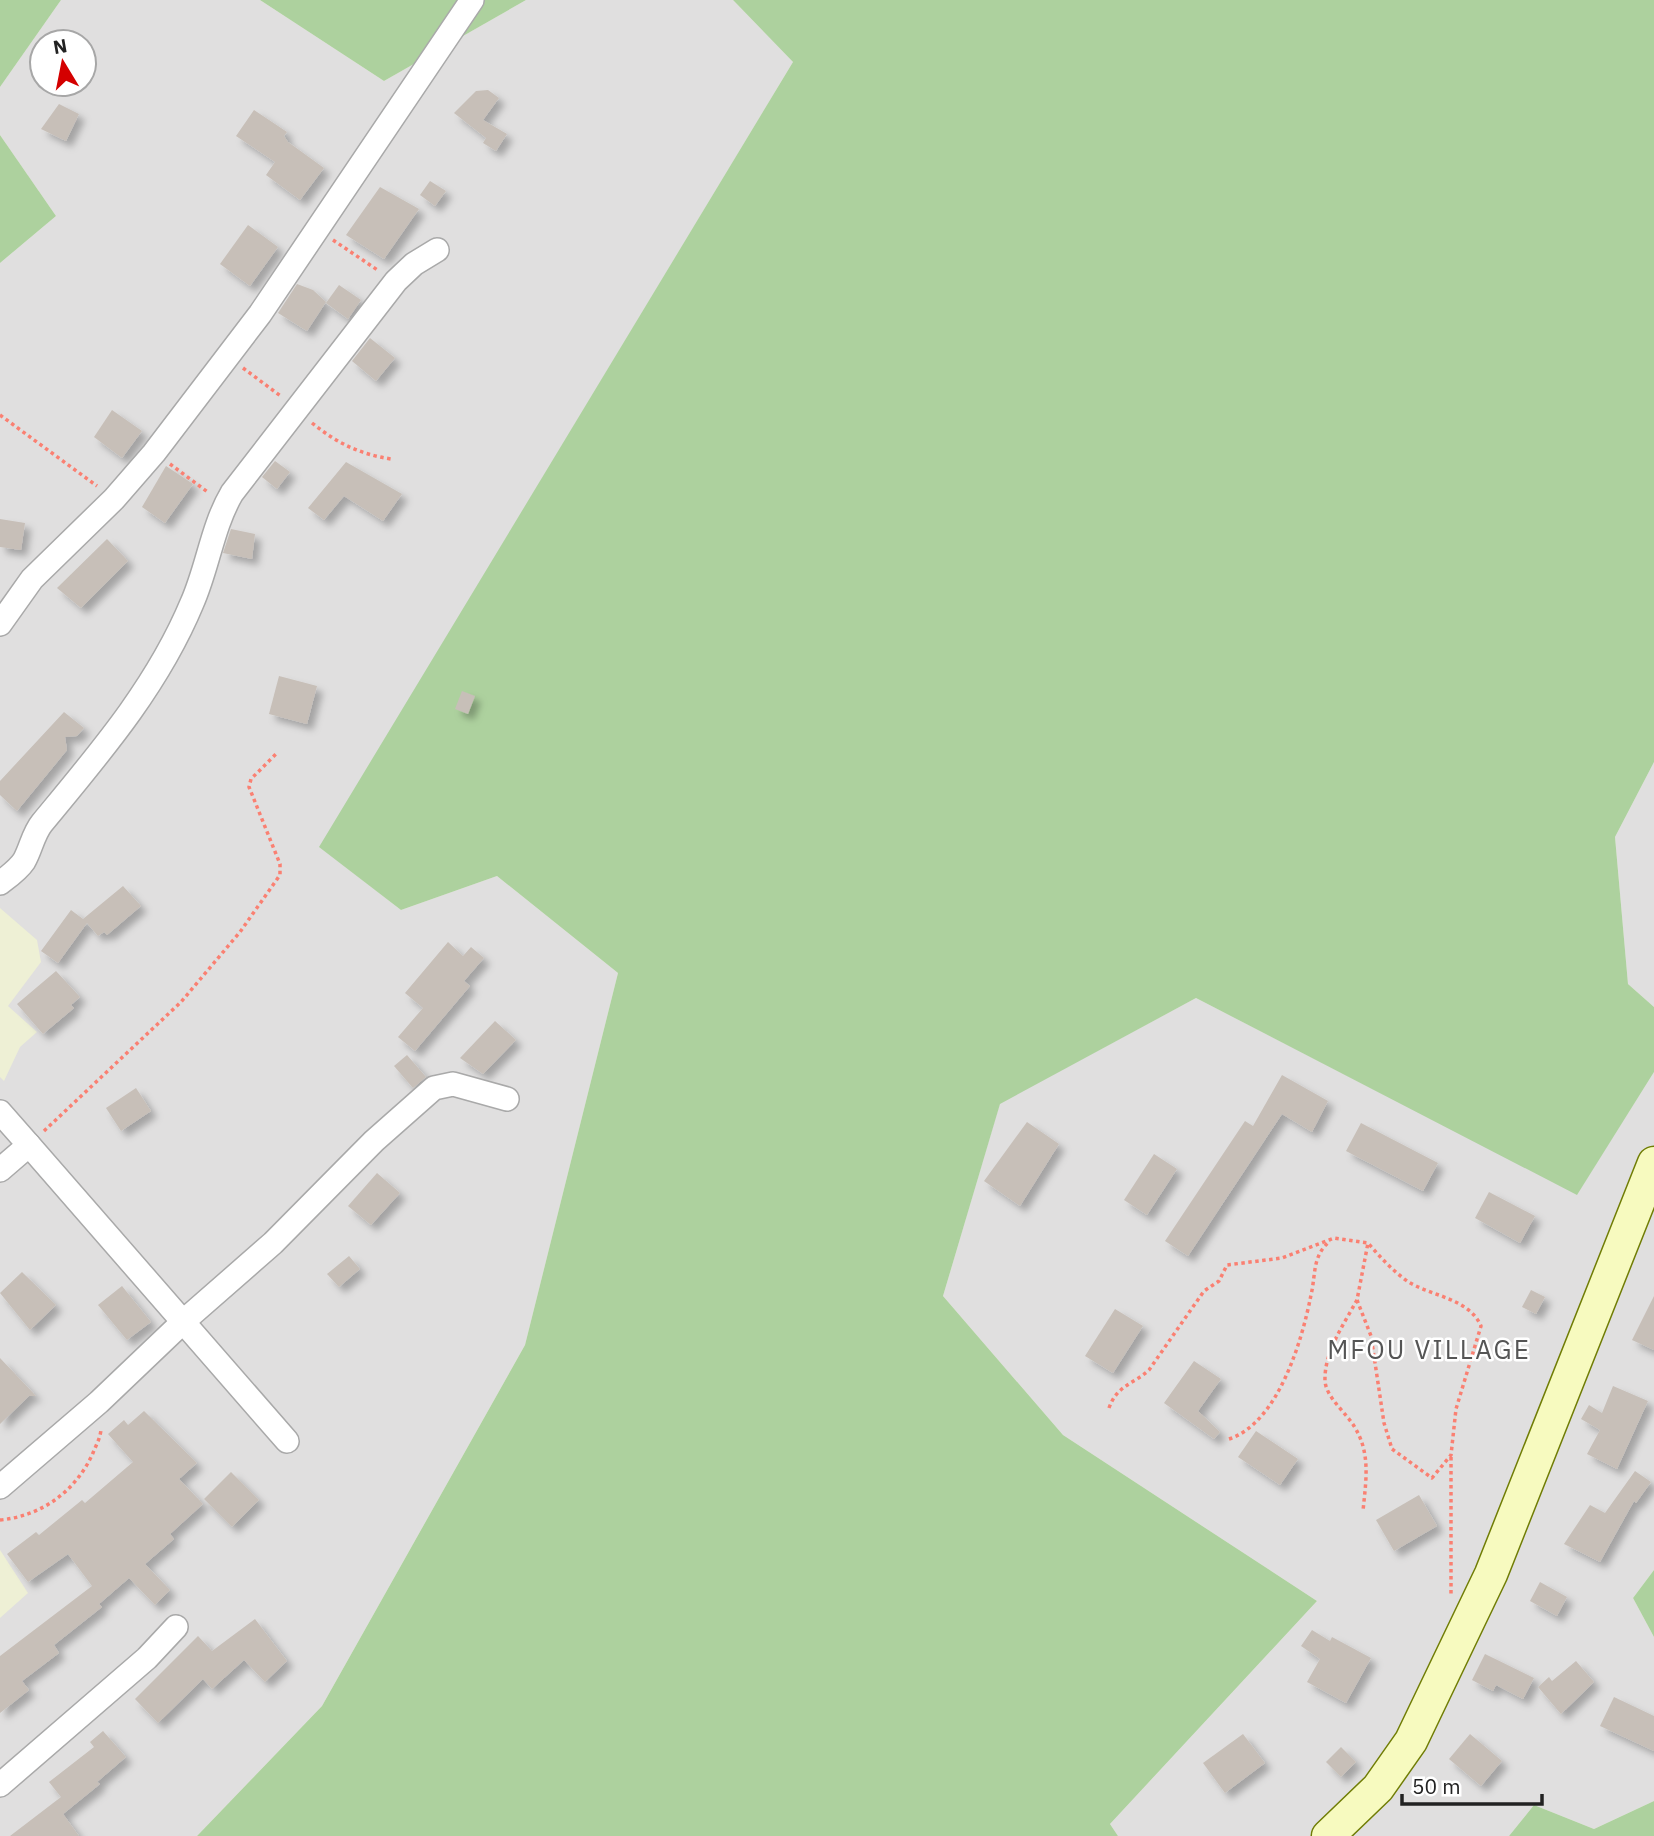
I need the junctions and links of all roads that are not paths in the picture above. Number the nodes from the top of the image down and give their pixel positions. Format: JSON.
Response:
{"nodes":[{"id":1,"x":472,"y":0,"type":"edge"},
{"id":2,"x":437,"y":250,"type":"dead end"},
{"id":3,"x":0,"y":624,"type":"edge"},
{"id":4,"x":0,"y":883,"type":"edge"},
{"id":5,"x":507,"y":1099,"type":"dead end"},
{"id":6,"x":0,"y":1112,"type":"edge"},
{"id":7,"x":29,"y":1145,"type":"junction"},
{"id":8,"x":1654,"y":1163,"type":"edge"},
{"id":9,"x":0,"y":1170,"type":"edge"},
{"id":10,"x":185,"y":1320,"type":"junction"},
{"id":11,"x":287,"y":1441,"type":"dead end"},
{"id":12,"x":0,"y":1487,"type":"edge"},
{"id":13,"x":176,"y":1627,"type":"dead end"},
{"id":14,"x":0,"y":1785,"type":"edge"},
{"id":15,"x":1328,"y":1836,"type":"edge"}],
"edges":[{"from":1,"to":3,"type":"street"},
{"from":2,"to":4,"type":"street"},
{"from":5,"to":10,"type":"street"},
{"from":6,"to":7,"type":"street"},
{"from":7,"to":9,"type":"street"},
{"from":7,"to":10,"type":"street"},
{"from":8,"to":15,"type":"main road"},
{"from":10,"to":11,"type":"street"},
{"from":10,"to":12,"type":"street"},
{"from":13,"to":14,"type":"street"}]}
